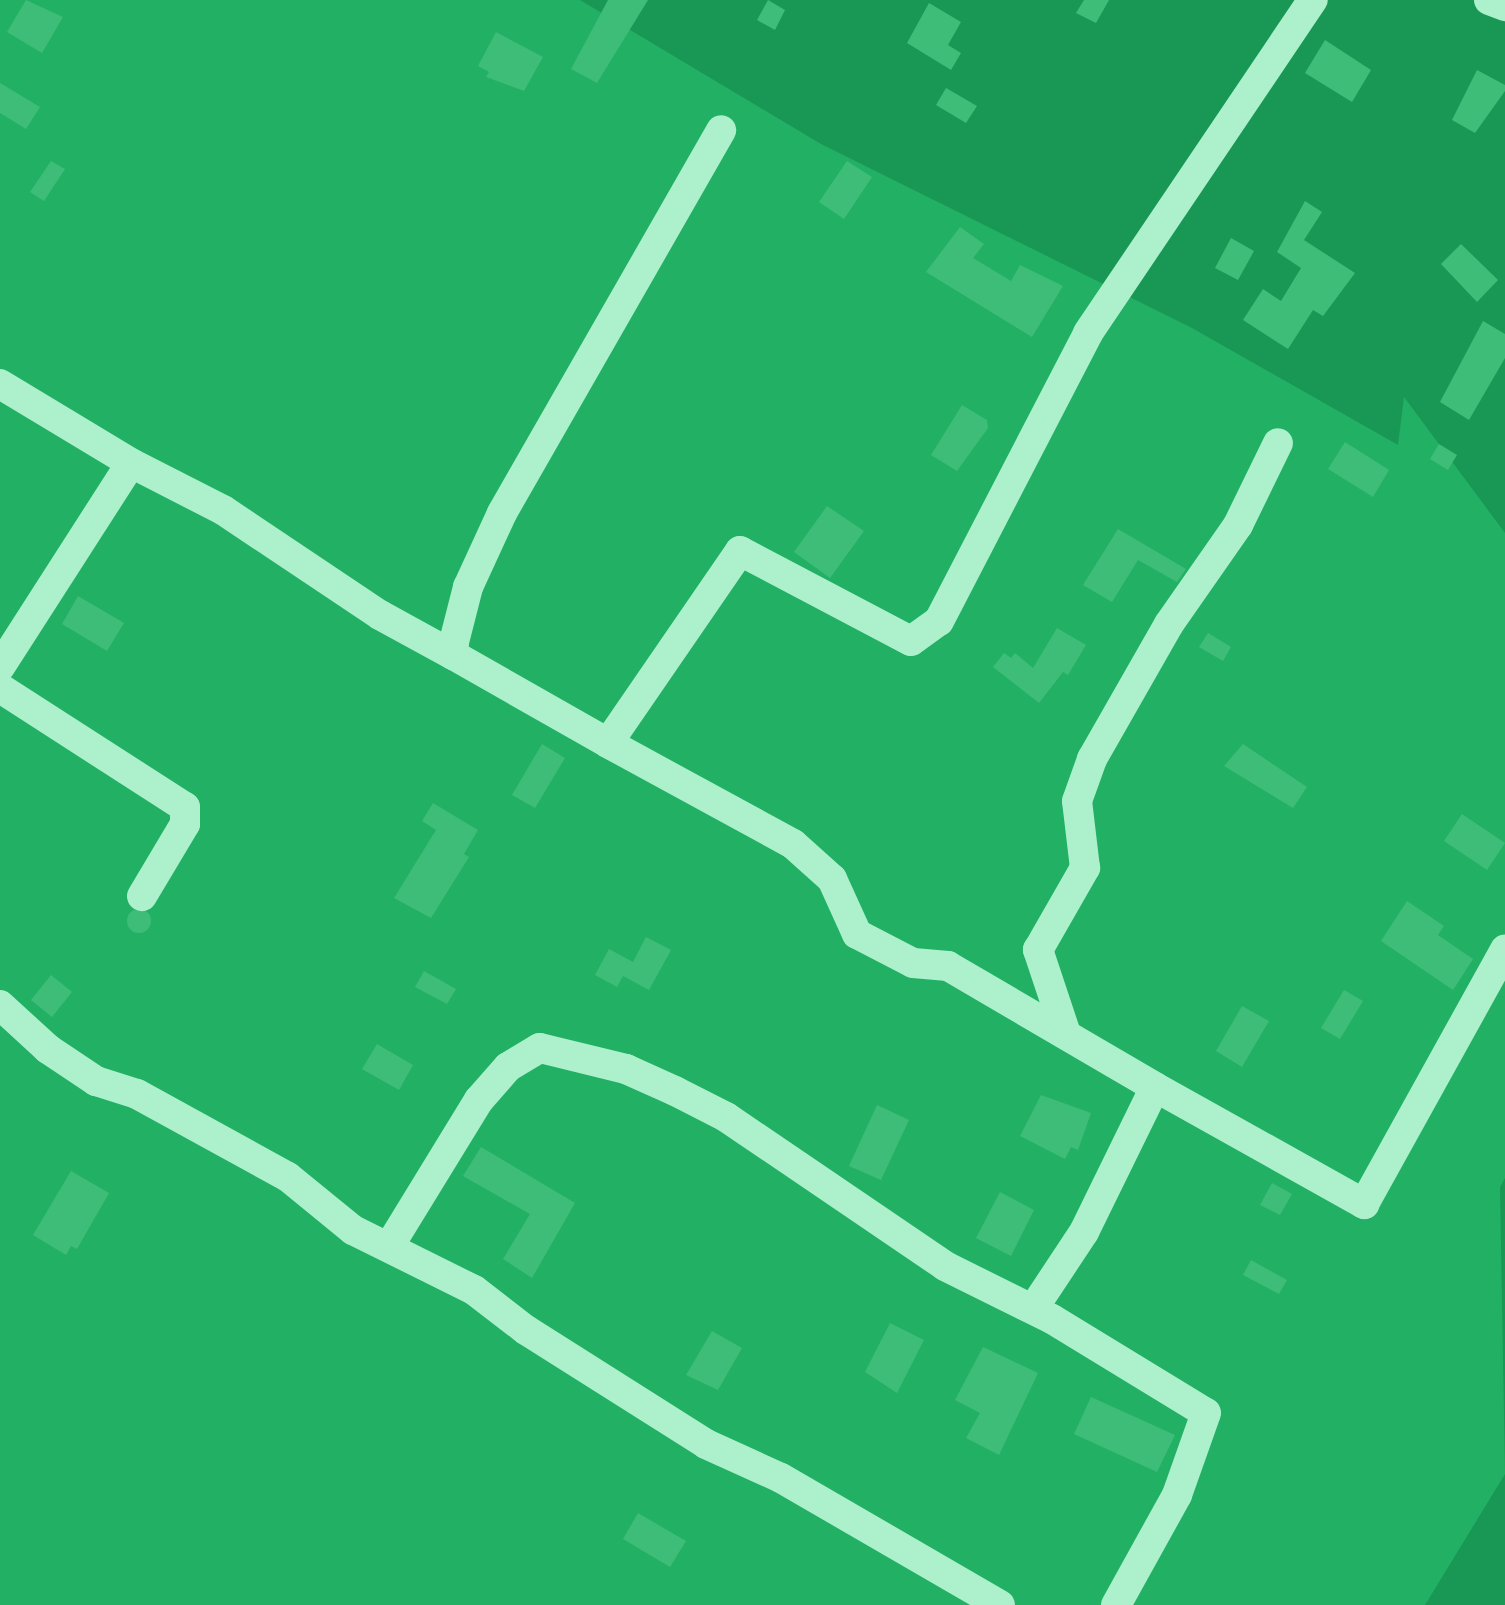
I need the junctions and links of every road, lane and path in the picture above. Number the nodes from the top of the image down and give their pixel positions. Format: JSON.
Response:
{"nodes":[{"id":1,"x":1313,"y":0,"type":"edge"},
{"id":2,"x":1489,"y":0,"type":"edge"},
{"id":3,"x":1505,"y":6,"type":"edge"},
{"id":4,"x":721,"y":130,"type":"dead end"},
{"id":5,"x":0,"y":384,"type":"edge"},
{"id":6,"x":1278,"y":443,"type":"dead end"},
{"id":7,"x":131,"y":463,"type":"junction"},
{"id":8,"x":453,"y":655,"type":"junction"},
{"id":9,"x":0,"y":667,"type":"edge"},
{"id":10,"x":0,"y":688,"type":"edge"},
{"id":11,"x":608,"y":743,"type":"junction"},
{"id":12,"x":142,"y":896,"type":"dead end"},
{"id":13,"x":1505,"y":950,"type":"edge"},
{"id":14,"x":0,"y":1005,"type":"edge"},
{"id":15,"x":1066,"y":1034,"type":"junction"},
{"id":16,"x":1155,"y":1087,"type":"junction"},
{"id":17,"x":390,"y":1245,"type":"junction"},
{"id":18,"x":1033,"y":1309,"type":"junction"},
{"id":19,"x":1000,"y":1605,"type":"edge"},
{"id":20,"x":1116,"y":1605,"type":"edge"}],
"edges":[{"from":1,"to":11,"type":"street"},
{"from":2,"to":3,"type":"street"},
{"from":4,"to":8,"type":"street"},
{"from":5,"to":7,"type":"street"},
{"from":6,"to":15,"type":"street"},
{"from":7,"to":8,"type":"street"},
{"from":7,"to":9,"type":"street"},
{"from":8,"to":11,"type":"street"},
{"from":10,"to":12,"type":"street"},
{"from":11,"to":15,"type":"street"},
{"from":13,"to":16,"type":"street"},
{"from":14,"to":17,"type":"street"},
{"from":15,"to":16,"type":"street"},
{"from":16,"to":18,"type":"street"},
{"from":17,"to":18,"type":"street"},
{"from":17,"to":19,"type":"street"},
{"from":18,"to":20,"type":"street"}]}
